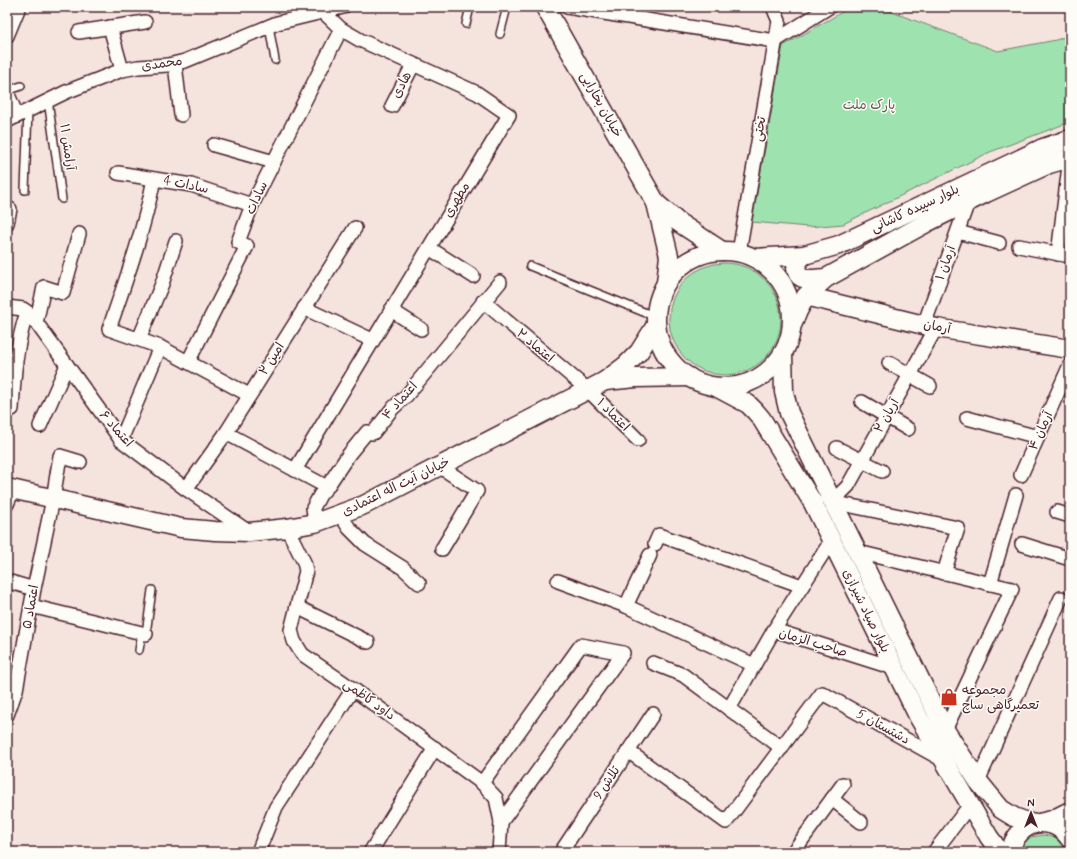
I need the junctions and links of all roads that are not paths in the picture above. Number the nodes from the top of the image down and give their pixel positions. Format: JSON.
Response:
{"nodes":[{"id":1,"x":19,"y":7,"type":"edge"},
{"id":2,"x":343,"y":7,"type":"edge"},
{"id":3,"x":470,"y":7,"type":"edge"},
{"id":4,"x":507,"y":7,"type":"edge"},
{"id":5,"x":545,"y":7,"type":"edge"},
{"id":6,"x":567,"y":7,"type":"edge"},
{"id":7,"x":774,"y":7,"type":"edge"},
{"id":8,"x":828,"y":7,"type":"edge"},
{"id":9,"x":320,"y":10,"type":"edge"},
{"id":10,"x":145,"y":22,"type":"dead end"},
{"id":11,"x":466,"y":24,"type":"dead end"},
{"id":12,"x":269,"y":26,"type":"junction"},
{"id":13,"x":110,"y":27,"type":"junction"},
{"id":14,"x":341,"y":29,"type":"junction"},
{"id":15,"x":79,"y":32,"type":"dead end"},
{"id":16,"x":500,"y":34,"type":"dead end"},
{"id":17,"x":7,"y":36,"type":"edge"},
{"id":18,"x":775,"y":41,"type":"junction"},
{"id":19,"x":275,"y":60,"type":"dead end"},
{"id":20,"x":175,"y":64,"type":"junction"},
{"id":21,"x":413,"y":65,"type":"junction"},
{"id":22,"x":122,"y":70,"type":"junction"},
{"id":23,"x":21,"y":86,"type":"dead end"},
{"id":24,"x":7,"y":92,"type":"edge"},
{"id":25,"x":48,"y":100,"type":"junction"},
{"id":26,"x":392,"y":106,"type":"dead end"},
{"id":27,"x":181,"y":115,"type":"dead end"},
{"id":28,"x":17,"y":116,"type":"edge"},
{"id":29,"x":1070,"y":139,"type":"edge"},
{"id":30,"x":214,"y":145,"type":"dead end"},
{"id":31,"x":1070,"y":158,"type":"edge"},
{"id":32,"x":274,"y":162,"type":"junction"},
{"id":33,"x":118,"y":174,"type":"dead end"},
{"id":34,"x":154,"y":179,"type":"junction"},
{"id":35,"x":25,"y":190,"type":"dead end"},
{"id":36,"x":62,"y":198,"type":"dead end"},
{"id":37,"x":968,"y":202,"type":"junction"},
{"id":38,"x":656,"y":203,"type":"junction"},
{"id":39,"x":252,"y":205,"type":"junction"},
{"id":40,"x":10,"y":209,"type":"dead end"},
{"id":41,"x":7,"y":223,"type":"edge"},
{"id":42,"x":354,"y":228,"type":"dead end"},
{"id":43,"x":958,"y":232,"type":"junction"},
{"id":44,"x":79,"y":234,"type":"dead end"},
{"id":45,"x":176,"y":242,"type":"dead end"},
{"id":46,"x":999,"y":243,"type":"dead end"},
{"id":47,"x":1018,"y":246,"type":"dead end"},
{"id":48,"x":428,"y":248,"type":"junction"},
{"id":49,"x":739,"y":254,"type":"junction"},
{"id":50,"x":804,"y":255,"type":"junction"},
{"id":51,"x":1064,"y":255,"type":"edge"},
{"id":52,"x":530,"y":266,"type":"dead end"},
{"id":53,"x":473,"y":276,"type":"dead end"},
{"id":54,"x":826,"y":278,"type":"junction"},
{"id":55,"x":500,"y":282,"type":"dead end"},
{"id":56,"x":666,"y":284,"type":"junction"},
{"id":57,"x":806,"y":296,"type":"junction"},
{"id":58,"x":483,"y":301,"type":"junction"},
{"id":59,"x":7,"y":307,"type":"edge"},
{"id":60,"x":304,"y":308,"type":"junction"},
{"id":61,"x":391,"y":310,"type":"junction"},
{"id":62,"x":26,"y":312,"type":"junction"},
{"id":63,"x":656,"y":321,"type":"junction"},
{"id":64,"x":36,"y":323,"type":"junction"},
{"id":65,"x":792,"y":326,"type":"junction"},
{"id":66,"x":930,"y":326,"type":"junction"},
{"id":67,"x":421,"y":329,"type":"dead end"},
{"id":68,"x":139,"y":339,"type":"junction"},
{"id":69,"x":372,"y":340,"type":"junction"},
{"id":70,"x":160,"y":347,"type":"junction"},
{"id":71,"x":1070,"y":349,"type":"edge"},
{"id":72,"x":783,"y":354,"type":"junction"},
{"id":73,"x":11,"y":362,"type":"edge"},
{"id":74,"x":188,"y":362,"type":"junction"},
{"id":75,"x":889,"y":362,"type":"dead end"},
{"id":76,"x":1070,"y":364,"type":"edge"},
{"id":77,"x":67,"y":365,"type":"junction"},
{"id":78,"x":910,"y":374,"type":"junction"},
{"id":79,"x":689,"y":377,"type":"junction"},
{"id":80,"x":605,"y":381,"type":"junction"},
{"id":81,"x":930,"y":386,"type":"dead end"},
{"id":82,"x":716,"y":387,"type":"junction"},
{"id":83,"x":588,"y":390,"type":"junction"},
{"id":84,"x":249,"y":395,"type":"junction"},
{"id":85,"x":862,"y":402,"type":"dead end"},
{"id":86,"x":12,"y":409,"type":"dead end"},
{"id":87,"x":886,"y":416,"type":"junction"},
{"id":88,"x":967,"y":418,"type":"dead end"},
{"id":89,"x":40,"y":426,"type":"dead end"},
{"id":90,"x":908,"y":429,"type":"dead end"},
{"id":91,"x":226,"y":433,"type":"junction"},
{"id":92,"x":1038,"y":437,"type":"junction"},
{"id":93,"x":121,"y":440,"type":"junction"},
{"id":94,"x":638,"y":440,"type":"dead end"},
{"id":95,"x":837,"y":448,"type":"dead end"},
{"id":96,"x":862,"y":460,"type":"junction"},
{"id":97,"x":80,"y":462,"type":"dead end"},
{"id":98,"x":439,"y":466,"type":"junction"},
{"id":99,"x":295,"y":470,"type":"junction"},
{"id":100,"x":882,"y":472,"type":"dead end"},
{"id":101,"x":1021,"y":475,"type":"dead end"},
{"id":102,"x":327,"y":487,"type":"junction"},
{"id":103,"x":186,"y":489,"type":"junction"},
{"id":104,"x":9,"y":494,"type":"edge"},
{"id":105,"x":1016,"y":495,"type":"dead end"},
{"id":106,"x":53,"y":499,"type":"junction"},
{"id":107,"x":832,"y":502,"type":"junction"},
{"id":108,"x":1057,"y":512,"type":"dead end"},
{"id":109,"x":340,"y":514,"type":"junction"},
{"id":110,"x":1070,"y":516,"type":"edge"},
{"id":111,"x":315,"y":523,"type":"junction"},
{"id":112,"x":287,"y":528,"type":"junction"},
{"id":113,"x":249,"y":532,"type":"junction"},
{"id":114,"x":831,"y":541,"type":"junction"},
{"id":115,"x":1022,"y":544,"type":"dead end"},
{"id":116,"x":442,"y":549,"type":"dead end"},
{"id":117,"x":858,"y":552,"type":"junction"},
{"id":118,"x":1070,"y":559,"type":"edge"},
{"id":119,"x":944,"y":573,"type":"junction"},
{"id":120,"x":7,"y":581,"type":"edge"},
{"id":121,"x":558,"y":582,"type":"dead end"},
{"id":122,"x":418,"y":583,"type":"dead end"},
{"id":123,"x":990,"y":584,"type":"junction"},
{"id":124,"x":802,"y":586,"type":"junction"},
{"id":125,"x":34,"y":589,"type":"junction"},
{"id":126,"x":152,"y":590,"type":"dead end"},
{"id":127,"x":1061,"y":598,"type":"dead end"},
{"id":128,"x":31,"y":606,"type":"junction"},
{"id":129,"x":626,"y":606,"type":"junction"},
{"id":130,"x":297,"y":607,"type":"junction"},
{"id":131,"x":774,"y":630,"type":"junction"},
{"id":132,"x":144,"y":634,"type":"junction"},
{"id":133,"x":368,"y":642,"type":"dead end"},
{"id":134,"x":140,"y":650,"type":"dead end"},
{"id":135,"x":653,"y":663,"type":"dead end"},
{"id":136,"x":754,"y":664,"type":"junction"},
{"id":137,"x":894,"y":668,"type":"junction"},
{"id":138,"x":12,"y":688,"type":"edge"},
{"id":139,"x":353,"y":689,"type":"junction"},
{"id":140,"x":729,"y":709,"type":"junction"},
{"id":141,"x":653,"y":714,"type":"dead end"},
{"id":142,"x":7,"y":715,"type":"edge"},
{"id":143,"x":945,"y":730,"type":"junction"},
{"id":144,"x":435,"y":748,"type":"junction"},
{"id":145,"x":782,"y":748,"type":"junction"},
{"id":146,"x":628,"y":751,"type":"junction"},
{"id":147,"x":944,"y":761,"type":"junction"},
{"id":148,"x":978,"y":781,"type":"junction"},
{"id":149,"x":482,"y":783,"type":"junction"},
{"id":150,"x":843,"y":784,"type":"dead end"},
{"id":151,"x":832,"y":799,"type":"junction"},
{"id":152,"x":970,"y":805,"type":"junction"},
{"id":153,"x":1070,"y":812,"type":"edge"},
{"id":154,"x":501,"y":822,"type":"junction"},
{"id":155,"x":861,"y":822,"type":"dead end"},
{"id":156,"x":1036,"y":824,"type":"junction"},
{"id":157,"x":1070,"y":839,"type":"edge"},
{"id":158,"x":371,"y":851,"type":"edge"},
{"id":159,"x":258,"y":852,"type":"edge"},
{"id":160,"x":500,"y":852,"type":"edge"},
{"id":161,"x":561,"y":852,"type":"edge"},
{"id":162,"x":793,"y":852,"type":"edge"},
{"id":163,"x":934,"y":852,"type":"edge"},
{"id":164,"x":1000,"y":852,"type":"edge"},
{"id":165,"x":1010,"y":852,"type":"edge"}],
"edges":[{"from":1,"to":17,"type":"street"},
{"from":2,"to":9,"type":"street","name":"محمدی"},
{"from":3,"to":11,"type":"lane"},
{"from":4,"to":16,"type":"lane"},
{"from":5,"to":38,"type":"main road","name":"خیابان بخارایی"},
{"from":6,"to":18,"type":"street"},
{"from":7,"to":18,"type":"street","name":"تختی"},
{"from":8,"to":18,"type":"street"},
{"from":9,"to":12,"type":"street","name":"محمدی"},
{"from":9,"to":14,"type":"street","name":"مطهری"},
{"from":10,"to":13,"type":"street"},
{"from":12,"to":19,"type":"lane"},
{"from":12,"to":20,"type":"street","name":"محمدی"},
{"from":13,"to":15,"type":"street"},
{"from":13,"to":22,"type":"street"},
{"from":14,"to":21,"type":"street","name":"مطهری"},
{"from":14,"to":32,"type":"street","name":"سادات"},
{"from":18,"to":49,"type":"street","name":"تختی"},
{"from":20,"to":22,"type":"street","name":"محمدی"},
{"from":20,"to":27,"type":"street"},
{"from":21,"to":26,"type":"street","name":"هادی"},
{"from":21,"to":48,"type":"street","name":"مطهری"},
{"from":22,"to":25,"type":"street","name":"محمدی"},
{"from":23,"to":24,"type":"lane"},
{"from":24,"to":28,"type":"street"},
{"from":25,"to":28,"type":"street","name":"محمدی"},
{"from":25,"to":36,"type":"lane","name":"آرامش ۱۱"},
{"from":28,"to":35,"type":"lane"},
{"from":29,"to":50,"type":"main road","name":"بلوار سپیده کاشانی"},
{"from":30,"to":32,"type":"street"},
{"from":31,"to":37,"type":"main road","name":"بلوار سپیده کاشانی"},
{"from":31,"to":51,"type":"street"},
{"from":32,"to":39,"type":"street","name":"سادات"},
{"from":33,"to":34,"type":"street","name":"سادات 4"},
{"from":34,"to":39,"type":"street","name":"سادات 4"},
{"from":34,"to":68,"type":"street"},
{"from":37,"to":43,"type":"street","name":"آرمان ۱"},
{"from":37,"to":54,"type":"main road","name":"بلوار سپیده کاشانی"},
{"from":38,"to":49,"type":"main road","name":"خیابان بخارایی"},
{"from":38,"to":56,"type":"main road","name":"خیابان بخارایی"},
{"from":39,"to":74,"type":"street","name":"سادات"},
{"from":40,"to":41,"type":"street"},
{"from":42,"to":60,"type":"street","name":"امین ۲"},
{"from":43,"to":46,"type":"street"},
{"from":43,"to":66,"type":"street","name":"آرمان ۱"},
{"from":44,"to":64,"type":"street"},
{"from":45,"to":68,"type":"street"},
{"from":47,"to":51,"type":"street"},
{"from":48,"to":53,"type":"street"},
{"from":48,"to":61,"type":"street","name":"مطهری"},
{"from":49,"to":50,"type":"main road","name":"بلوار سپیده کاشانی"},
{"from":49,"to":56,"type":"main road"},
{"from":49,"to":65,"type":"main road"},
{"from":50,"to":54,"type":"main road"},
{"from":52,"to":63,"type":"lane"},
{"from":54,"to":57,"type":"main road","name":"بلوار سپیده کاشانی"},
{"from":55,"to":58,"type":"street","name":"اعتماد ۴"},
{"from":56,"to":63,"type":"main road"},
{"from":57,"to":65,"type":"main road","name":"بلوار سپیده کاشانی"},
{"from":57,"to":66,"type":"main road","name":"آرمان"},
{"from":58,"to":83,"type":"street","name":"اعتماد ۲"},
{"from":58,"to":102,"type":"street","name":"اعتماد ۴"},
{"from":59,"to":62,"type":"street"},
{"from":60,"to":69,"type":"street"},
{"from":60,"to":84,"type":"street","name":"امین ۲"},
{"from":61,"to":67,"type":"street"},
{"from":61,"to":69,"type":"street","name":"مطهری"},
{"from":62,"to":64,"type":"street","name":"اعتماد ۶"},
{"from":62,"to":73,"type":"street"},
{"from":63,"to":79,"type":"main road"},
{"from":63,"to":80,"type":"main road"},
{"from":64,"to":77,"type":"street","name":"اعتماد ۶"},
{"from":65,"to":72,"type":"main road"},
{"from":66,"to":71,"type":"main road","name":"آرمان"},
{"from":66,"to":78,"type":"street","name":"آریان ۲"},
{"from":68,"to":70,"type":"street"},
{"from":69,"to":99,"type":"street","name":"مطهری"},
{"from":70,"to":74,"type":"street"},
{"from":70,"to":93,"type":"street"},
{"from":72,"to":82,"type":"main road"},
{"from":72,"to":107,"type":"main road","name":"بلوار صیاد شیرازی"},
{"from":73,"to":86,"type":"street"},
{"from":74,"to":84,"type":"street"},
{"from":75,"to":78,"type":"street"},
{"from":76,"to":92,"type":"street","name":"آرمان ۴"},
{"from":77,"to":89,"type":"street"},
{"from":77,"to":93,"type":"street","name":"اعتماد ۶"},
{"from":78,"to":81,"type":"street"},
{"from":78,"to":87,"type":"street","name":"آریان ۲"},
{"from":79,"to":80,"type":"main road"},
{"from":79,"to":82,"type":"main road"},
{"from":80,"to":83,"type":"main road","name":"خیابان آیت اله اعتمادی"},
{"from":82,"to":114,"type":"main road","name":"بلوار صیاد شیرازی"},
{"from":83,"to":94,"type":"street","name":"اعتماد ۱"},
{"from":83,"to":98,"type":"main road","name":"خیابان آیت اله اعتمادی"},
{"from":84,"to":91,"type":"street","name":"امین ۲"},
{"from":85,"to":87,"type":"street"},
{"from":87,"to":90,"type":"street"},
{"from":87,"to":96,"type":"street","name":"آریان ۲"},
{"from":88,"to":92,"type":"street"},
{"from":91,"to":99,"type":"street"},
{"from":91,"to":103,"type":"street","name":"امین ۲"},
{"from":92,"to":101,"type":"street","name":"آرمان ۴"},
{"from":93,"to":103,"type":"street","name":"اعتماد ۶"},
{"from":95,"to":96,"type":"street"},
{"from":96,"to":100,"type":"street"},
{"from":96,"to":107,"type":"street","name":"آریان ۲"},
{"from":97,"to":106,"type":"street","name":"اعتماد ۵"},
{"from":98,"to":109,"type":"main road","name":"خیابان آیت اله اعتمادی"},
{"from":98,"to":116,"type":"street"},
{"from":99,"to":102,"type":"street"},
{"from":102,"to":111,"type":"street","name":"اعتماد ۴"},
{"from":103,"to":113,"type":"street","name":"اعتماد ۶"},
{"from":104,"to":106,"type":"main road","name":"خیابان آیت اله اعتمادی"},
{"from":105,"to":123,"type":"street"},
{"from":106,"to":113,"type":"main road","name":"خیابان آیت اله اعتمادی"},
{"from":106,"to":125,"type":"street","name":"اعتماد ۵"},
{"from":107,"to":117,"type":"main road","name":"بلوار صیاد شیرازی"},
{"from":107,"to":119,"type":"street"},
{"from":108,"to":110,"type":"street"},
{"from":109,"to":111,"type":"main road","name":"خیابان آیت اله اعتمادی"},
{"from":109,"to":122,"type":"street"},
{"from":111,"to":112,"type":"main road","name":"خیابان آیت اله اعتمادی"},
{"from":112,"to":113,"type":"main road","name":"خیابان آیت اله اعتمادی"},
{"from":112,"to":130,"type":"street","name":"داود کاظمی"},
{"from":114,"to":124,"type":"street"},
{"from":114,"to":137,"type":"main road","name":"بلوار صیاد شیرازی"},
{"from":115,"to":118,"type":"street"},
{"from":117,"to":119,"type":"street"},
{"from":117,"to":143,"type":"main road","name":"بلوار صیاد شیرازی"},
{"from":119,"to":123,"type":"street"},
{"from":120,"to":125,"type":"street"},
{"from":121,"to":129,"type":"street"},
{"from":123,"to":143,"type":"street"},
{"from":124,"to":129,"type":"street"},
{"from":124,"to":131,"type":"street"},
{"from":125,"to":128,"type":"street","name":"اعتماد ۵"},
{"from":126,"to":132,"type":"lane"},
{"from":127,"to":148,"type":"street"},
{"from":128,"to":132,"type":"street"},
{"from":128,"to":138,"type":"street","name":"اعتماد ۵"},
{"from":129,"to":136,"type":"street"},
{"from":130,"to":133,"type":"street"},
{"from":130,"to":139,"type":"street","name":"داود کاظمی"},
{"from":131,"to":136,"type":"street","name":"صاحب الزمان"},
{"from":131,"to":137,"type":"street","name":"صاحب الزمان"},
{"from":132,"to":134,"type":"lane"},
{"from":135,"to":140,"type":"street"},
{"from":136,"to":140,"type":"street","name":"صاحب الزمان"},
{"from":137,"to":147,"type":"main road","name":"بلوار صیاد شیرازی"},
{"from":138,"to":142,"type":"street","name":"اعتماد ۵"},
{"from":139,"to":144,"type":"street","name":"داود کاظمی"},
{"from":139,"to":159,"type":"street"},
{"from":140,"to":145,"type":"street"},
{"from":141,"to":146,"type":"street","name":"تلاش 9"},
{"from":143,"to":148,"type":"main road","name":"بلوار صیاد شیرازی"},
{"from":144,"to":149,"type":"street","name":"داود کاظمی"},
{"from":144,"to":158,"type":"street"},
{"from":145,"to":146,"type":"street"},
{"from":145,"to":147,"type":"street","name":"دشتستان 5"},
{"from":146,"to":161,"type":"street","name":"تلاش 9"},
{"from":147,"to":152,"type":"main road","name":"بلوار صیاد شیرازی"},
{"from":148,"to":156,"type":"main road","name":"بلوار صیاد شیرازی"},
{"from":149,"to":154,"type":"street","name":"داود کاظمی"},
{"from":149,"to":154,"type":"street"},
{"from":150,"to":151,"type":"street"},
{"from":151,"to":155,"type":"street"},
{"from":151,"to":162,"type":"street"},
{"from":152,"to":163,"type":"street"},
{"from":152,"to":164,"type":"main road","name":"بلوار صیاد شیرازی"},
{"from":153,"to":156,"type":"main road"},
{"from":154,"to":160,"type":"street","name":"داود کاظمی"},
{"from":156,"to":157,"type":"main road","name":"بلوار صیاد شیرازی"},
{"from":156,"to":165,"type":"main road"}]}
